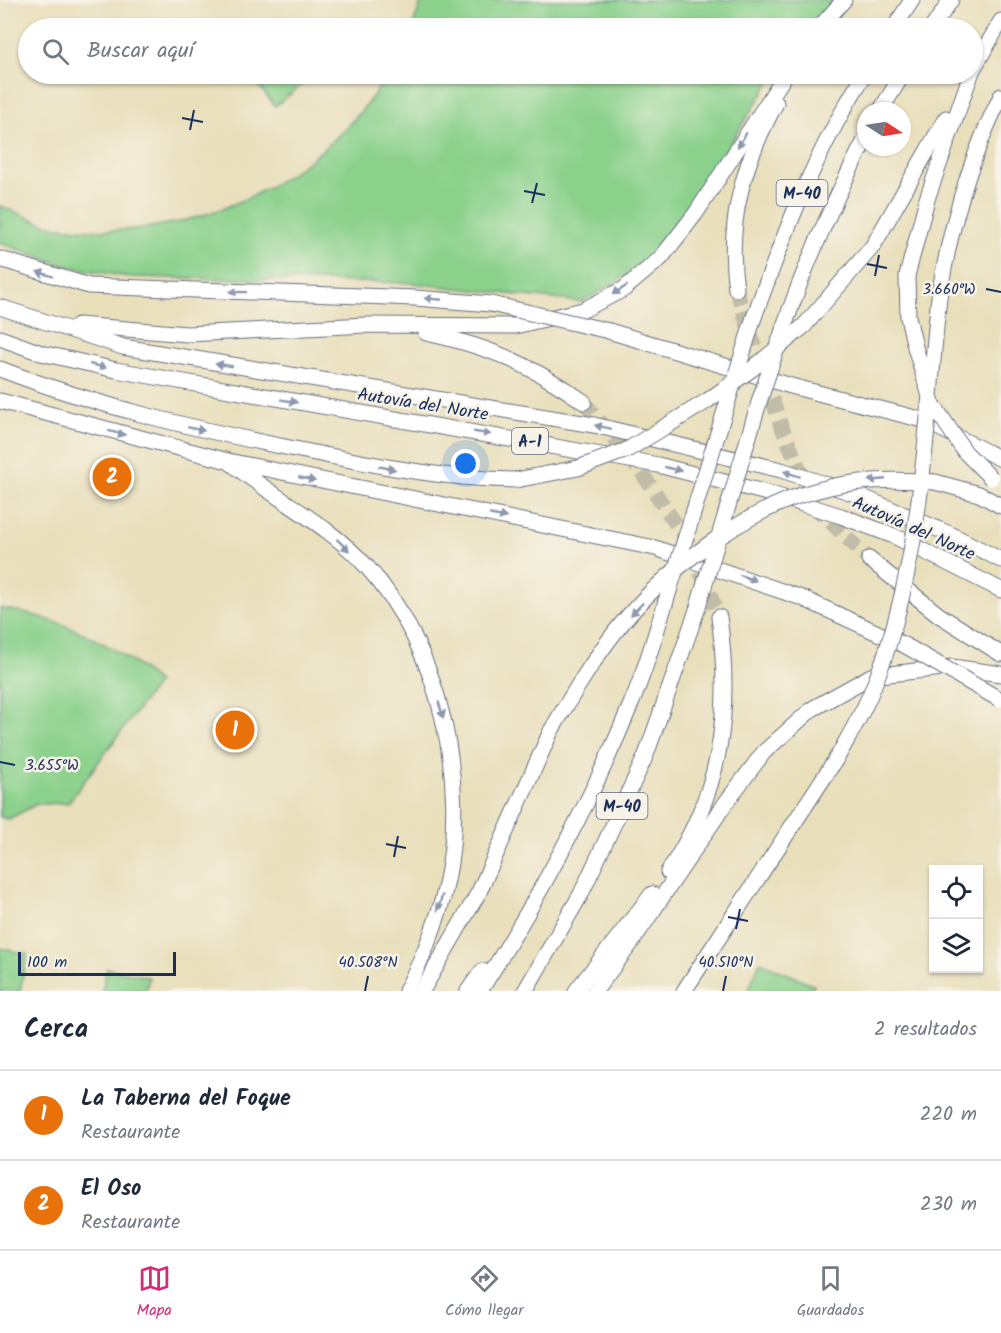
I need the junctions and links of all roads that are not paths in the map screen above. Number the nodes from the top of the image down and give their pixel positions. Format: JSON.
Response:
{"nodes":[{"id":1,"x":844,"y":0,"type":"edge"},
{"id":2,"x":855,"y":0,"type":"edge"},
{"id":3,"x":912,"y":0,"type":"edge"},
{"id":4,"x":951,"y":0,"type":"edge"},
{"id":5,"x":828,"y":18,"type":"edge"},
{"id":6,"x":840,"y":18,"type":"edge"},
{"id":7,"x":900,"y":18,"type":"edge"},
{"id":8,"x":939,"y":18,"type":"edge"},
{"id":9,"x":1001,"y":21,"type":"edge"},
{"id":10,"x":983,"y":52,"type":"edge"},
{"id":11,"x":780,"y":84,"type":"edge"},
{"id":12,"x":790,"y":84,"type":"edge"},
{"id":13,"x":860,"y":84,"type":"edge"},
{"id":14,"x":897,"y":84,"type":"edge"},
{"id":15,"x":965,"y":84,"type":"edge"},
{"id":16,"x":967,"y":84,"type":"edge"},
{"id":17,"x":886,"y":102,"type":"edge"},
{"id":18,"x":998,"y":103,"type":"edge"},
{"id":19,"x":857,"y":155,"type":"edge"},
{"id":20,"x":0,"y":259,"type":"edge"},
{"id":21,"x":736,"y":289,"type":"tunnel mouth"},
{"id":22,"x":0,"y":307,"type":"edge"},
{"id":23,"x":46,"y":322,"type":"junction"},
{"id":24,"x":366,"y":325,"type":"junction"},
{"id":25,"x":0,"y":338,"type":"edge"},
{"id":26,"x":0,"y":369,"type":"edge"},
{"id":27,"x":0,"y":402,"type":"edge"},
{"id":28,"x":584,"y":402,"type":"tunnel mouth"},
{"id":29,"x":1001,"y":459,"type":"edge"},
{"id":30,"x":228,"y":461,"type":"junction"},
{"id":31,"x":996,"y":482,"type":"edge"},
{"id":32,"x":1001,"y":506,"type":"edge"},
{"id":33,"x":868,"y":559,"type":"tunnel mouth"},
{"id":34,"x":1001,"y":560,"type":"edge"},
{"id":35,"x":1001,"y":590,"type":"edge"},
{"id":36,"x":719,"y":617,"type":"tunnel mouth"},
{"id":37,"x":1001,"y":654,"type":"edge"},
{"id":38,"x":1001,"y":674,"type":"edge"},
{"id":39,"x":1000,"y":700,"type":"edge"},
{"id":40,"x":518,"y":931,"type":"junction"},
{"id":41,"x":406,"y":991,"type":"edge"},
{"id":42,"x":422,"y":991,"type":"edge"},
{"id":43,"x":468,"y":991,"type":"edge"},
{"id":44,"x":480,"y":991,"type":"edge"},
{"id":45,"x":525,"y":991,"type":"edge"},
{"id":46,"x":576,"y":991,"type":"edge"},
{"id":47,"x":595,"y":991,"type":"edge"},
{"id":48,"x":684,"y":991,"type":"edge"}],
"edges":[{"from":1,"to":5,"type":"highway"},
{"from":2,"to":6,"type":"highway"},
{"from":3,"to":7,"type":"highway"},
{"from":4,"to":8,"type":"highway"},
{"from":9,"to":10,"type":"highway"},
{"from":11,"to":24,"type":"highway","one_way":true},
{"from":12,"to":21,"type":"highway"},
{"from":13,"to":40,"type":"highway","number":"M-40","bridge":true},
{"from":14,"to":17,"type":"highway"},
{"from":26,"to":15,"type":"highway","one_way":true,"bridge":true},
{"from":16,"to":31,"type":"highway","bridge":true},
{"from":18,"to":48,"type":"highway","bridge":true},
{"from":19,"to":45,"type":"highway","number":"M-40","bridge":true},
{"from":29,"to":20,"type":"highway","one_way":true,"bridge":true},
{"from":22,"to":23,"type":"highway","name":"Autovía del Norte","number":"A-1"},
{"from":23,"to":24,"type":"highway"},
{"from":34,"to":23,"type":"highway","name":"Autovía del Norte","number":"A-1","one_way":true},
{"from":24,"to":28,"type":"highway"},
{"from":25,"to":35,"type":"highway","name":"Autovía del Norte","number":"A-1","one_way":true},
{"from":27,"to":30,"type":"highway","one_way":true},
{"from":30,"to":39,"type":"highway","one_way":true,"bridge":true},
{"from":30,"to":41,"type":"highway","one_way":true},
{"from":32,"to":42,"type":"highway","one_way":true,"bridge":true},
{"from":33,"to":37,"type":"highway"},
{"from":36,"to":46,"type":"highway"},
{"from":38,"to":47,"type":"highway"},
{"from":40,"to":43,"type":"highway"},
{"from":40,"to":44,"type":"highway","number":"M-40"}]}
